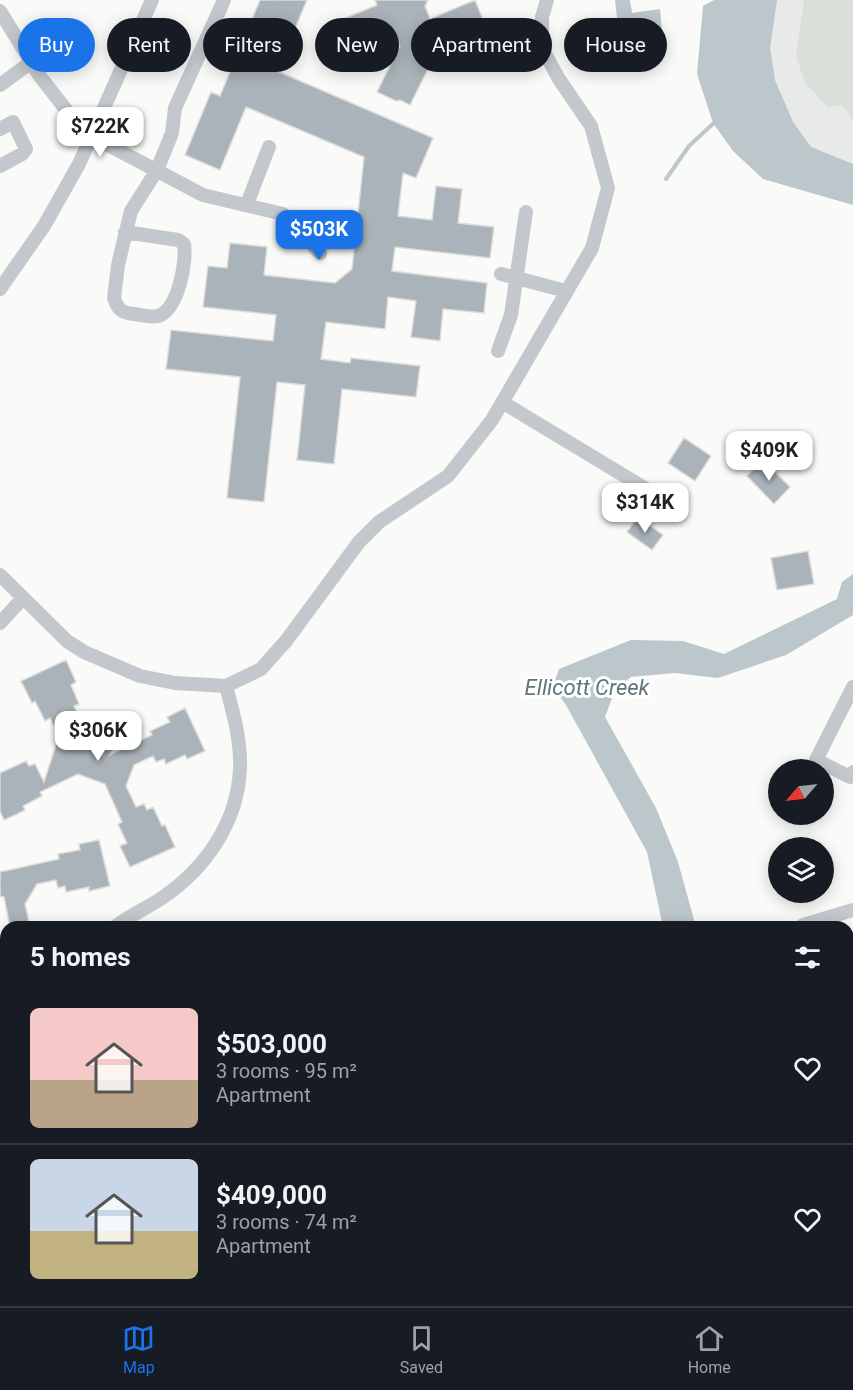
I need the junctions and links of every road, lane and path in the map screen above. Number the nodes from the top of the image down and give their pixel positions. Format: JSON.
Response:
{"nodes":[{"id":1,"x":152,"y":0,"type":"edge"},
{"id":2,"x":224,"y":0,"type":"edge"},
{"id":3,"x":546,"y":1,"type":"edge"},
{"id":4,"x":0,"y":11,"type":"edge"},
{"id":5,"x":18,"y":42,"type":"edge"},
{"id":6,"x":18,"y":72,"type":"edge"},
{"id":7,"x":37,"y":72,"type":"edge"},
{"id":8,"x":0,"y":85,"type":"edge"},
{"id":9,"x":0,"y":129,"type":"edge"},
{"id":10,"x":93,"y":137,"type":"junction"},
{"id":11,"x":269,"y":147,"type":"dead end"},
{"id":12,"x":0,"y":166,"type":"edge"},
{"id":13,"x":157,"y":170,"type":"junction"},
{"id":14,"x":247,"y":204,"type":"junction"},
{"id":15,"x":526,"y":212,"type":"dead end"},
{"id":16,"x":125,"y":232,"type":"junction"},
{"id":17,"x":320,"y":253,"type":"dead end"},
{"id":18,"x":501,"y":274,"type":"dead end"},
{"id":19,"x":518,"y":278,"type":"junction"},
{"id":20,"x":0,"y":289,"type":"edge"},
{"id":21,"x":566,"y":291,"type":"junction"},
{"id":22,"x":498,"y":351,"type":"dead end"},
{"id":23,"x":502,"y":402,"type":"junction"},
{"id":24,"x":671,"y":504,"type":"dead end"},
{"id":25,"x":0,"y":575,"type":"edge"},
{"id":26,"x":22,"y":598,"type":"junction"},
{"id":27,"x":0,"y":623,"type":"edge"},
{"id":28,"x":226,"y":686,"type":"junction"},
{"id":29,"x":853,"y":687,"type":"edge"},
{"id":30,"x":853,"y":772,"type":"edge"},
{"id":31,"x":853,"y":910,"type":"edge"},
{"id":32,"x":125,"y":921,"type":"edge"},
{"id":33,"x":817,"y":921,"type":"edge"}],
"edges":[{"from":1,"to":10,"type":"street"},
{"from":2,"to":13,"type":"street"},
{"from":3,"to":21,"type":"street"},
{"from":4,"to":5,"type":"street"},
{"from":6,"to":8,"type":"street"},
{"from":7,"to":10,"type":"street"},
{"from":9,"to":12,"type":"street"},
{"from":10,"to":13,"type":"street"},
{"from":10,"to":20,"type":"street"},
{"from":11,"to":14,"type":"street"},
{"from":13,"to":14,"type":"street"},
{"from":13,"to":16,"type":"street"},
{"from":14,"to":17,"type":"street"},
{"from":15,"to":19,"type":"street"},
{"from":16,"to":16,"type":"street"},
{"from":18,"to":19,"type":"street"},
{"from":19,"to":21,"type":"street"},
{"from":19,"to":22,"type":"street"},
{"from":21,"to":23,"type":"street"},
{"from":23,"to":24,"type":"street"},
{"from":23,"to":28,"type":"street"},
{"from":25,"to":26,"type":"street"},
{"from":26,"to":27,"type":"street"},
{"from":26,"to":28,"type":"street"},
{"from":28,"to":32,"type":"street"},
{"from":29,"to":30,"type":"street"},
{"from":31,"to":33,"type":"street"}]}
